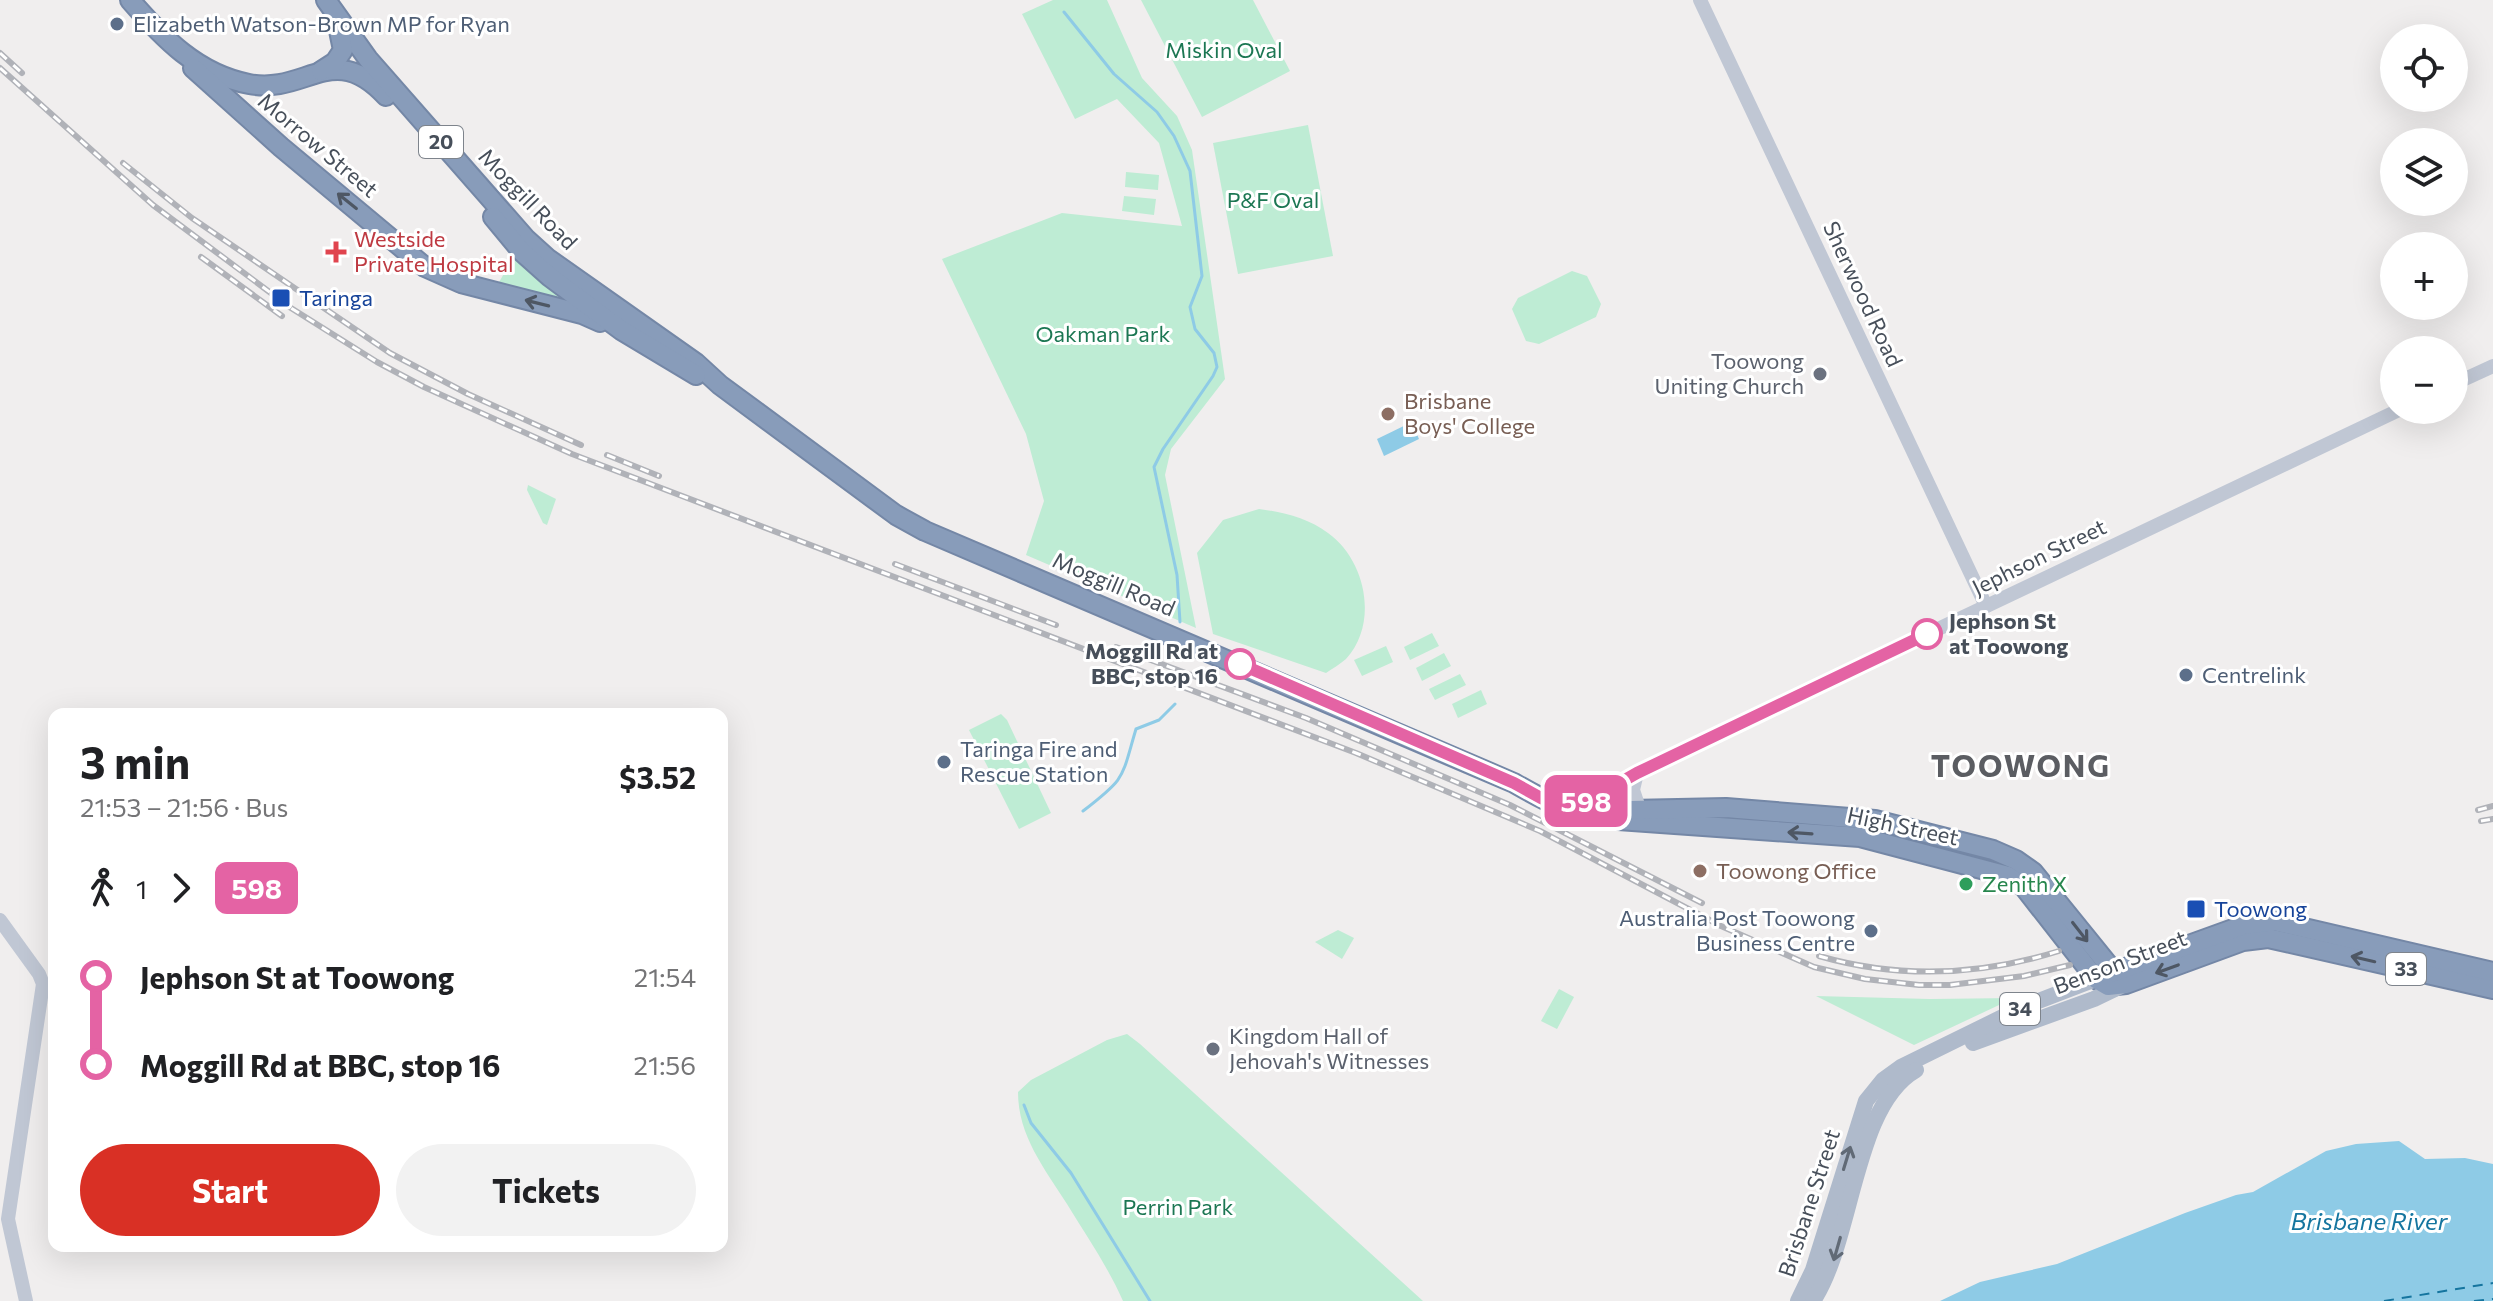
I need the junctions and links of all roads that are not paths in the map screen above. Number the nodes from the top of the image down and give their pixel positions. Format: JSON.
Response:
{"nodes":[{"id":1,"x":130,"y":0,"type":"edge"},
{"id":2,"x":1700,"y":0,"type":"edge"},
{"id":3,"x":329,"y":6,"type":"edge"},
{"id":4,"x":171,"y":46,"type":"junction"},
{"id":5,"x":321,"y":71,"type":"junction"},
{"id":6,"x":621,"y":330,"type":"junction"},
{"id":7,"x":2493,"y":366,"type":"edge"},
{"id":8,"x":2468,"y":378,"type":"edge"},
{"id":9,"x":720,"y":385,"type":"junction"},
{"id":10,"x":2380,"y":419,"type":"edge"},
{"id":11,"x":1986,"y":606,"type":"junction"},
{"id":12,"x":1637,"y":773,"type":"junction"},
{"id":13,"x":1577,"y":806,"type":"junction"},
{"id":14,"x":1640,"y":811,"type":"junction"},
{"id":15,"x":0,"y":920,"type":"edge"},
{"id":16,"x":2321,"y":940,"type":"junction"},
{"id":17,"x":2493,"y":972,"type":"edge"},
{"id":18,"x":2106,"y":982,"type":"junction"},
{"id":19,"x":2493,"y":989,"type":"edge"},
{"id":20,"x":1868,"y":1119,"type":"junction"},
{"id":21,"x":26,"y":1301,"type":"edge"},
{"id":22,"x":1798,"y":1301,"type":"edge"},
{"id":23,"x":1813,"y":1301,"type":"edge"}],
"edges":[{"from":1,"to":4,"type":"highway","name":"Moggill Road","number":"20"},
{"from":2,"to":11,"type":"main road","name":"Sherwood Road"},
{"from":3,"to":5,"type":"highway"},
{"from":3,"to":9,"type":"highway","name":"Moggill Road","number":"20"},
{"from":4,"to":5,"type":"highway","name":"Moggill Road","number":"20"},
{"from":6,"to":4,"type":"highway","name":"Morrow Street","number":"20","one_way":true},
{"from":5,"to":6,"type":"highway","name":"Moggill Road","number":"20"},
{"from":6,"to":9,"type":"highway","name":"Moggill Road","number":"20"},
{"from":7,"to":8,"type":"main road"},
{"from":9,"to":13,"type":"highway","name":"Moggill Road","number":"20"},
{"from":10,"to":11,"type":"main road","name":"Jephson Street"},
{"from":11,"to":12,"type":"main road","name":"Jephson Street"},
{"from":12,"to":13,"type":"main road","name":"Jephson Street"},
{"from":12,"to":14,"type":"main road"},
{"from":13,"to":14,"type":"highway","name":"High Street"},
{"from":18,"to":13,"type":"highway","name":"High Street","one_way":true},
{"from":14,"to":18,"type":"highway","name":"High Street","one_way":true},
{"from":15,"to":21,"type":"main road"},
{"from":16,"to":17,"type":"highway","number":"33"},
{"from":16,"to":18,"type":"highway","name":"Benson Street","number":"33"},
{"from":19,"to":16,"type":"highway","number":"33","one_way":true},
{"from":18,"to":20,"type":"main road","name":"Benson Street","number":"34"},
{"from":22,"to":20,"type":"main road","name":"Brisbane Street","number":"34","one_way":true},
{"from":20,"to":23,"type":"main road","name":"Brisbane Street","number":"34","one_way":true}]}
